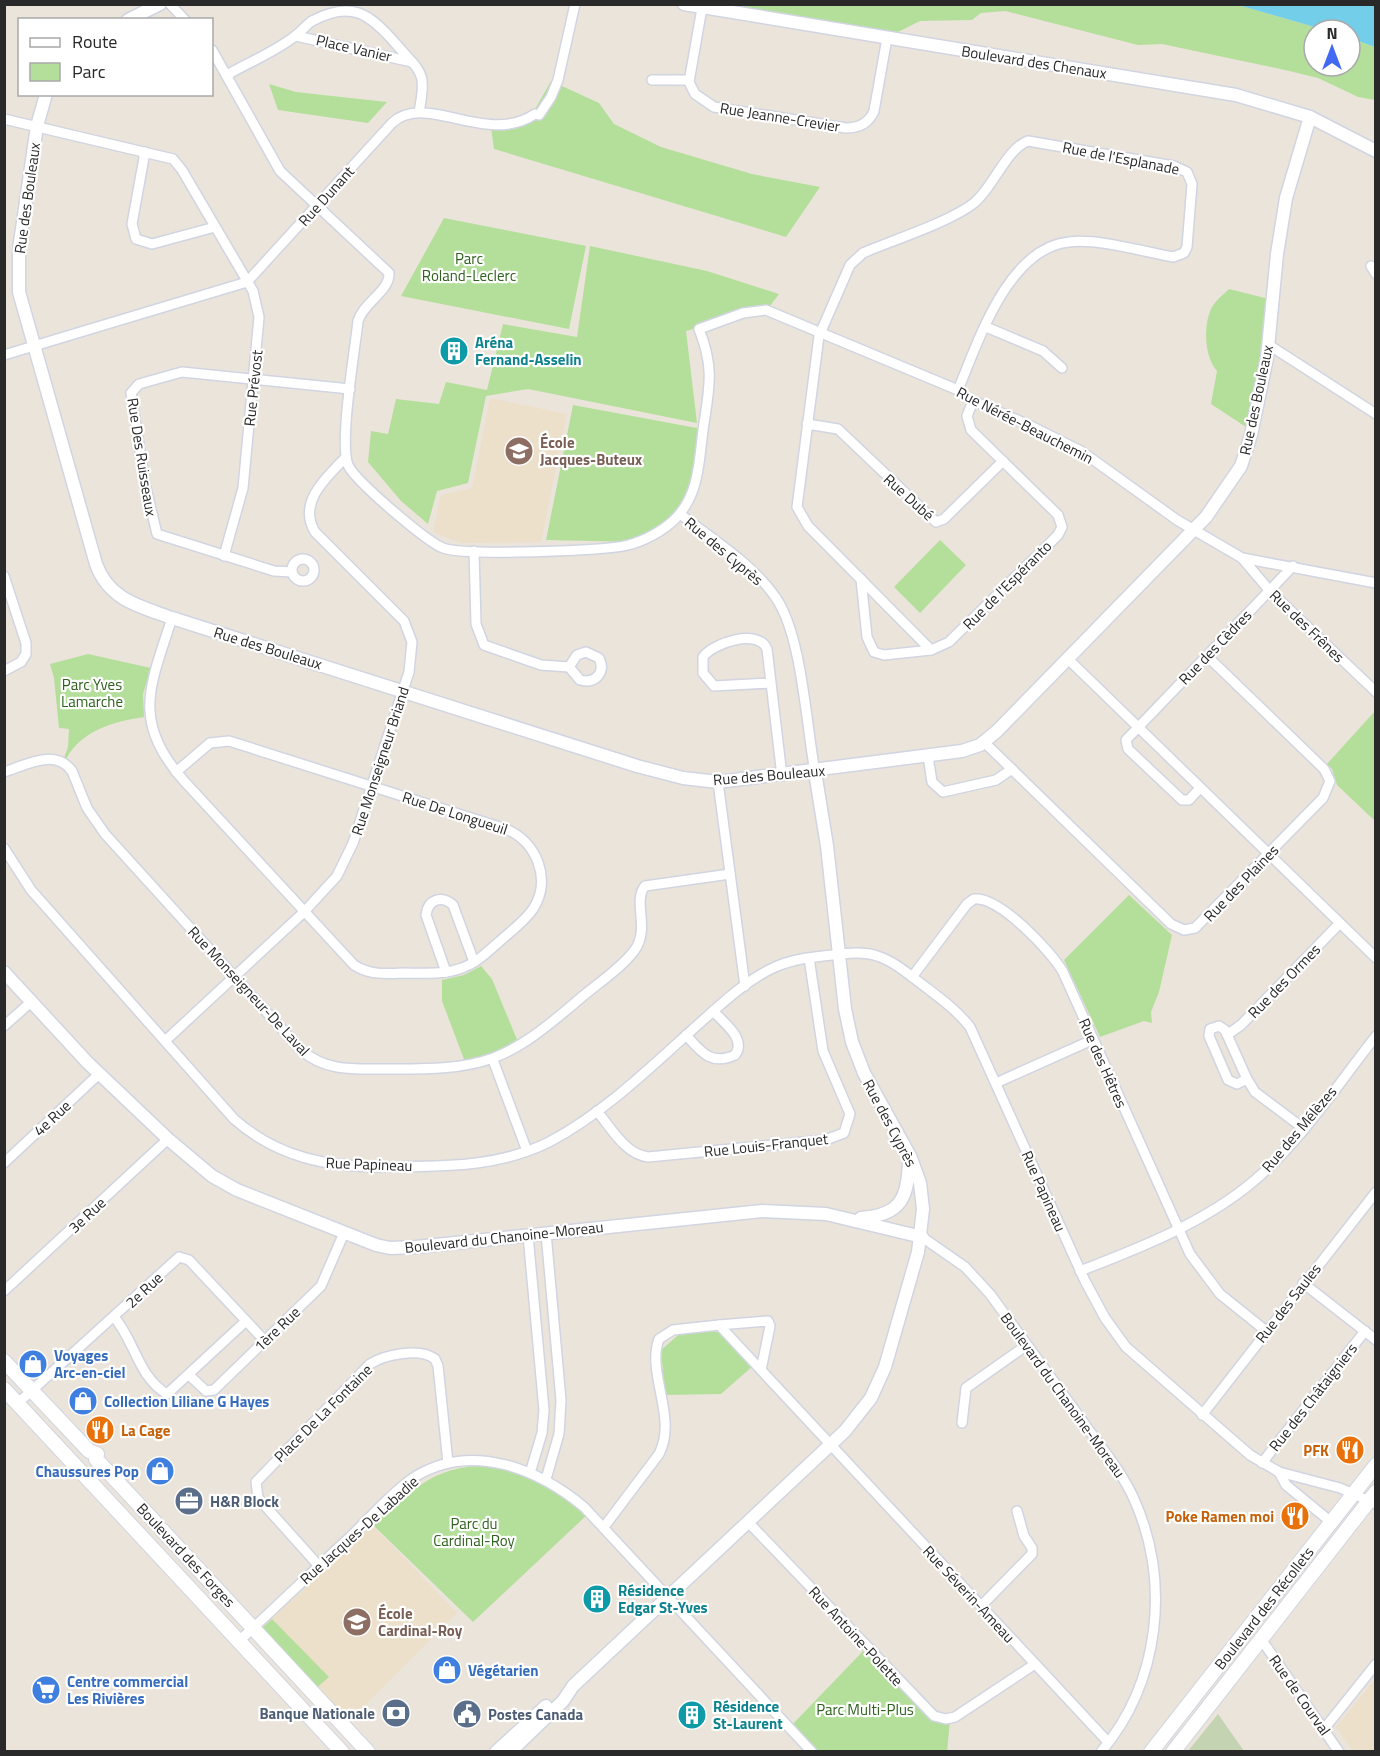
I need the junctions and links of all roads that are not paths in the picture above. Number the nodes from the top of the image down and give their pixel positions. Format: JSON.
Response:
{"nodes":[{"id":1,"x":160,"y":4,"type":"edge"},
{"id":2,"x":170,"y":4,"type":"edge"},
{"id":3,"x":575,"y":4,"type":"edge"},
{"id":4,"x":684,"y":4,"type":"edge"},
{"id":5,"x":702,"y":8,"type":"junction"},
{"id":6,"x":133,"y":18,"type":"edge"},
{"id":7,"x":183,"y":18,"type":"edge"},
{"id":8,"x":296,"y":36,"type":"junction"},
{"id":9,"x":887,"y":38,"type":"junction"},
{"id":10,"x":213,"y":52,"type":"edge"},
{"id":11,"x":412,"y":62,"type":"junction"},
{"id":12,"x":227,"y":75,"type":"junction"},
{"id":13,"x":652,"y":80,"type":"dead end"},
{"id":14,"x":689,"y":80,"type":"junction"},
{"id":15,"x":45,"y":96,"type":"edge"},
{"id":16,"x":419,"y":112,"type":"junction"},
{"id":17,"x":1310,"y":117,"type":"junction"},
{"id":18,"x":4,"y":119,"type":"edge"},
{"id":19,"x":37,"y":126,"type":"junction"},
{"id":20,"x":1376,"y":151,"type":"edge"},
{"id":21,"x":145,"y":152,"type":"junction"},
{"id":22,"x":316,"y":206,"type":"junction"},
{"id":23,"x":215,"y":227,"type":"junction"},
{"id":24,"x":247,"y":282,"type":"junction"},
{"id":25,"x":986,"y":327,"type":"junction"},
{"id":26,"x":821,"y":332,"type":"junction"},
{"id":27,"x":1269,"y":345,"type":"junction"},
{"id":28,"x":33,"y":346,"type":"junction"},
{"id":29,"x":4,"y":355,"type":"edge"},
{"id":30,"x":1062,"y":368,"type":"dead end"},
{"id":31,"x":254,"y":380,"type":"junction"},
{"id":32,"x":350,"y":389,"type":"junction"},
{"id":33,"x":958,"y":390,"type":"junction"},
{"id":34,"x":973,"y":401,"type":"junction"},
{"id":35,"x":1376,"y":414,"type":"edge"},
{"id":36,"x":807,"y":424,"type":"junction"},
{"id":37,"x":346,"y":457,"type":"junction"},
{"id":38,"x":1003,"y":461,"type":"junction"},
{"id":39,"x":680,"y":514,"type":"junction"},
{"id":40,"x":1194,"y":529,"type":"junction"},
{"id":41,"x":474,"y":551,"type":"junction"},
{"id":42,"x":224,"y":556,"type":"junction"},
{"id":43,"x":1242,"y":558,"type":"junction"},
{"id":44,"x":1293,"y":566,"type":"junction"},
{"id":45,"x":292,"y":572,"type":"dead end"},
{"id":46,"x":4,"y":576,"type":"edge"},
{"id":47,"x":861,"y":579,"type":"junction"},
{"id":48,"x":1376,"y":582,"type":"edge"},
{"id":49,"x":1270,"y":591,"type":"junction"},
{"id":50,"x":172,"y":618,"type":"junction"},
{"id":51,"x":931,"y":650,"type":"junction"},
{"id":52,"x":1207,"y":656,"type":"junction"},
{"id":53,"x":1068,"y":659,"type":"junction"},
{"id":54,"x":569,"y":667,"type":"dead end"},
{"id":55,"x":4,"y":671,"type":"edge"},
{"id":56,"x":771,"y":683,"type":"junction"},
{"id":57,"x":403,"y":690,"type":"junction"},
{"id":58,"x":1376,"y":692,"type":"edge"},
{"id":59,"x":1137,"y":728,"type":"junction"},
{"id":60,"x":985,"y":743,"type":"junction"},
{"id":61,"x":928,"y":756,"type":"junction"},
{"id":62,"x":1012,"y":769,"type":"junction"},
{"id":63,"x":4,"y":772,"type":"edge"},
{"id":64,"x":176,"y":772,"type":"junction"},
{"id":65,"x":815,"y":772,"type":"junction"},
{"id":66,"x":782,"y":776,"type":"junction"},
{"id":67,"x":718,"y":782,"type":"junction"},
{"id":68,"x":371,"y":786,"type":"junction"},
{"id":69,"x":1200,"y":788,"type":"junction"},
{"id":70,"x":4,"y":848,"type":"edge"},
{"id":71,"x":1269,"y":854,"type":"junction"},
{"id":72,"x":730,"y":874,"type":"junction"},
{"id":73,"x":304,"y":912,"type":"junction"},
{"id":74,"x":1339,"y":924,"type":"junction"},
{"id":75,"x":840,"y":954,"type":"junction"},
{"id":76,"x":809,"y":958,"type":"junction"},
{"id":77,"x":1376,"y":958,"type":"edge"},
{"id":78,"x":474,"y":962,"type":"junction"},
{"id":79,"x":4,"y":972,"type":"edge"},
{"id":80,"x":446,"y":972,"type":"junction"},
{"id":81,"x":234,"y":976,"type":"junction"},
{"id":82,"x":912,"y":977,"type":"junction"},
{"id":83,"x":745,"y":986,"type":"junction"},
{"id":84,"x":31,"y":1002,"type":"junction"},
{"id":85,"x":713,"y":1011,"type":"junction"},
{"id":86,"x":4,"y":1026,"type":"edge"},
{"id":87,"x":687,"y":1035,"type":"junction"},
{"id":88,"x":1227,"y":1035,"type":"junction"},
{"id":89,"x":1376,"y":1036,"type":"edge"},
{"id":90,"x":1092,"y":1040,"type":"junction"},
{"id":91,"x":165,"y":1041,"type":"junction"},
{"id":92,"x":493,"y":1060,"type":"junction"},
{"id":93,"x":99,"y":1074,"type":"junction"},
{"id":94,"x":1247,"y":1079,"type":"junction"},
{"id":95,"x":996,"y":1083,"type":"junction"},
{"id":96,"x":597,"y":1111,"type":"junction"},
{"id":97,"x":1303,"y":1128,"type":"junction"},
{"id":98,"x":168,"y":1139,"type":"junction"},
{"id":99,"x":527,"y":1151,"type":"junction"},
{"id":100,"x":909,"y":1152,"type":"junction"},
{"id":101,"x":4,"y":1162,"type":"edge"},
{"id":102,"x":1376,"y":1191,"type":"edge"},
{"id":103,"x":848,"y":1219,"type":"junction"},
{"id":104,"x":1176,"y":1228,"type":"junction"},
{"id":105,"x":344,"y":1233,"type":"junction"},
{"id":106,"x":546,"y":1233,"type":"junction"},
{"id":107,"x":528,"y":1235,"type":"junction"},
{"id":108,"x":922,"y":1237,"type":"junction"},
{"id":109,"x":1080,"y":1271,"type":"junction"},
{"id":110,"x":1303,"y":1283,"type":"junction"},
{"id":111,"x":4,"y":1291,"type":"edge"},
{"id":112,"x":114,"y":1317,"type":"junction"},
{"id":113,"x":246,"y":1321,"type":"junction"},
{"id":114,"x":719,"y":1325,"type":"junction"},
{"id":115,"x":1266,"y":1331,"type":"junction"},
{"id":116,"x":1365,"y":1331,"type":"junction"},
{"id":117,"x":555,"y":1334,"type":"junction"},
{"id":118,"x":538,"y":1336,"type":"junction"},
{"id":119,"x":1376,"y":1340,"type":"edge"},
{"id":120,"x":265,"y":1341,"type":"junction"},
{"id":121,"x":1027,"y":1345,"type":"junction"},
{"id":122,"x":4,"y":1361,"type":"edge"},
{"id":123,"x":761,"y":1370,"type":"junction"},
{"id":124,"x":189,"y":1375,"type":"junction"},
{"id":125,"x":4,"y":1389,"type":"edge"},
{"id":126,"x":33,"y":1391,"type":"junction"},
{"id":127,"x":18,"y":1403,"type":"junction"},
{"id":128,"x":1202,"y":1415,"type":"junction"},
{"id":129,"x":962,"y":1423,"type":"dead end"},
{"id":130,"x":830,"y":1445,"type":"junction"},
{"id":131,"x":448,"y":1463,"type":"junction"},
{"id":132,"x":1262,"y":1464,"type":"junction"},
{"id":133,"x":1376,"y":1465,"type":"edge"},
{"id":134,"x":1279,"y":1472,"type":"junction"},
{"id":135,"x":531,"y":1473,"type":"junction"},
{"id":136,"x":546,"y":1479,"type":"junction"},
{"id":137,"x":1353,"y":1493,"type":"junction"},
{"id":138,"x":1373,"y":1499,"type":"edge"},
{"id":139,"x":1017,"y":1511,"type":"dead end"},
{"id":140,"x":748,"y":1522,"type":"junction"},
{"id":141,"x":1331,"y":1522,"type":"junction"},
{"id":142,"x":604,"y":1527,"type":"junction"},
{"id":143,"x":320,"y":1566,"type":"junction"},
{"id":144,"x":669,"y":1597,"type":"junction"},
{"id":145,"x":981,"y":1606,"type":"junction"},
{"id":146,"x":253,"y":1627,"type":"junction"},
{"id":147,"x":1262,"y":1639,"type":"junction"},
{"id":148,"x":238,"y":1641,"type":"junction"},
{"id":149,"x":1035,"y":1664,"type":"junction"},
{"id":150,"x":1376,"y":1664,"type":"edge"},
{"id":151,"x":573,"y":1686,"type":"junction"},
{"id":152,"x":1324,"y":1729,"type":"junction"},
{"id":153,"x":1108,"y":1742,"type":"junction"},
{"id":154,"x":342,"y":1752,"type":"edge"},
{"id":155,"x":368,"y":1752,"type":"edge"},
{"id":156,"x":496,"y":1752,"type":"edge"},
{"id":157,"x":510,"y":1752,"type":"edge"},
{"id":158,"x":812,"y":1752,"type":"edge"},
{"id":159,"x":1101,"y":1752,"type":"edge"},
{"id":160,"x":1151,"y":1752,"type":"edge"},
{"id":161,"x":1173,"y":1752,"type":"edge"},
{"id":162,"x":1339,"y":1752,"type":"edge"}],
"edges":[{"from":1,"to":6,"type":"street"},
{"from":2,"to":7,"type":"street"},
{"from":3,"to":16,"type":"street"},
{"from":4,"to":5,"type":"street","name":"Boulevard des Chenaux"},
{"from":5,"to":9,"type":"street","name":"Boulevard des Chenaux"},
{"from":5,"to":14,"type":"street"},
{"from":8,"to":11,"type":"street","name":"Place Vanier"},
{"from":8,"to":11,"type":"street","name":"Place Vanier"},
{"from":8,"to":12,"type":"street","name":"Place Vanier"},
{"from":9,"to":14,"type":"street","name":"Rue Jeanne-Crevier"},
{"from":9,"to":17,"type":"street","name":"Boulevard des Chenaux"},
{"from":10,"to":12,"type":"street"},
{"from":11,"to":16,"type":"street","name":"Place Vanier"},
{"from":12,"to":22,"type":"street"},
{"from":13,"to":14,"type":"street"},
{"from":15,"to":19,"type":"street","name":"Rue des Bouleaux"},
{"from":16,"to":22,"type":"street","name":"Rue Dunant"},
{"from":17,"to":20,"type":"street","name":"Boulevard des Chenaux"},
{"from":17,"to":27,"type":"street","name":"Rue des Bouleaux"},
{"from":18,"to":19,"type":"street","name":"Rue Prévost"},
{"from":19,"to":21,"type":"street","name":"Rue Prévost"},
{"from":19,"to":28,"type":"street","name":"Rue des Bouleaux"},
{"from":21,"to":23,"type":"street","name":"Rue Prévost"},
{"from":21,"to":23,"type":"street"},
{"from":22,"to":24,"type":"street","name":"Rue Dunant"},
{"from":22,"to":32,"type":"street"},
{"from":23,"to":24,"type":"street","name":"Rue Prévost"},
{"from":24,"to":28,"type":"street"},
{"from":24,"to":31,"type":"street","name":"Rue Prévost"},
{"from":25,"to":26,"type":"street","name":"Rue de l'Esplanade"},
{"from":25,"to":30,"type":"street"},
{"from":25,"to":33,"type":"street","name":"Rue de l'Esplanade"},
{"from":26,"to":33,"type":"street","name":"Rue Nérée-Beauchemin"},
{"from":26,"to":36,"type":"street"},
{"from":26,"to":39,"type":"street","name":"Rue Nérée-Beauchemin"},
{"from":27,"to":35,"type":"street"},
{"from":27,"to":40,"type":"street","name":"Rue des Bouleaux"},
{"from":28,"to":29,"type":"street"},
{"from":28,"to":50,"type":"street","name":"Rue des Bouleaux"},
{"from":31,"to":32,"type":"street","name":"Rue Des Ruisseaux"},
{"from":31,"to":42,"type":"street","name":"Rue Prévost"},
{"from":31,"to":42,"type":"street","name":"Rue Des Ruisseaux"},
{"from":32,"to":37,"type":"street"},
{"from":33,"to":34,"type":"street","name":"Rue Nérée-Beauchemin"},
{"from":34,"to":38,"type":"street","name":"Rue de l'Espéranto"},
{"from":34,"to":40,"type":"street","name":"Rue Nérée-Beauchemin"},
{"from":36,"to":38,"type":"street","name":"Rue Dubé"},
{"from":36,"to":47,"type":"street"},
{"from":37,"to":41,"type":"street"},
{"from":37,"to":57,"type":"street","name":"Rue Monseigneur Briand"},
{"from":38,"to":51,"type":"street","name":"Rue de l'Espéranto"},
{"from":39,"to":41,"type":"street"},
{"from":39,"to":65,"type":"street","name":"Rue des Cyprès"},
{"from":40,"to":43,"type":"street","name":"Rue Nérée-Beauchemin"},
{"from":40,"to":53,"type":"street","name":"Rue des Bouleaux"},
{"from":41,"to":54,"type":"street"},
{"from":42,"to":45,"type":"street","name":"Rue Des Ruisseaux"},
{"from":43,"to":44,"type":"street","name":"Rue Nérée-Beauchemin"},
{"from":43,"to":49,"type":"street","name":"Rue des Frênes"},
{"from":44,"to":48,"type":"street","name":"Rue Nérée-Beauchemin"},
{"from":44,"to":49,"type":"street","name":"Rue des Cèdres"},
{"from":46,"to":55,"type":"street"},
{"from":47,"to":51,"type":"street"},
{"from":47,"to":51,"type":"street","name":"Rue de l'Espéranto"},
{"from":49,"to":52,"type":"street","name":"Rue des Cèdres"},
{"from":49,"to":58,"type":"street","name":"Rue des Frênes"},
{"from":50,"to":57,"type":"street","name":"Rue des Bouleaux"},
{"from":50,"to":64,"type":"street","name":"Rue De Longueuil"},
{"from":52,"to":59,"type":"street","name":"Rue des Cèdres"},
{"from":52,"to":71,"type":"street","name":"Rue des Plaines"},
{"from":53,"to":59,"type":"street"},
{"from":53,"to":60,"type":"street","name":"Rue des Bouleaux"},
{"from":56,"to":56,"type":"street"},
{"from":56,"to":66,"type":"street"},
{"from":57,"to":67,"type":"street","name":"Rue des Bouleaux"},
{"from":57,"to":68,"type":"street","name":"Rue Monseigneur Briand"},
{"from":59,"to":69,"type":"street"},
{"from":59,"to":69,"type":"street"},
{"from":60,"to":61,"type":"street","name":"Rue des Bouleaux"},
{"from":60,"to":62,"type":"street","name":"Rue des Plaines"},
{"from":61,"to":62,"type":"street"},
{"from":61,"to":65,"type":"street","name":"Rue des Bouleaux"},
{"from":62,"to":71,"type":"street","name":"Rue des Plaines"},
{"from":63,"to":81,"type":"street","name":"Rue Monseigneur-De Laval"},
{"from":64,"to":68,"type":"street","name":"Rue De Longueuil"},
{"from":64,"to":73,"type":"street","name":"Rue De Longueuil"},
{"from":65,"to":66,"type":"street","name":"Rue des Bouleaux"},
{"from":65,"to":75,"type":"street","name":"Rue des Cyprès"},
{"from":66,"to":67,"type":"street","name":"Rue des Bouleaux"},
{"from":67,"to":72,"type":"street"},
{"from":68,"to":73,"type":"street","name":"Rue Monseigneur Briand"},
{"from":68,"to":78,"type":"street","name":"Rue De Longueuil"},
{"from":69,"to":71,"type":"street"},
{"from":70,"to":91,"type":"street","name":"Rue Papineau"},
{"from":71,"to":74,"type":"street"},
{"from":72,"to":83,"type":"street"},
{"from":72,"to":92,"type":"street","name":"Rue Monseigneur-De Laval"},
{"from":73,"to":80,"type":"street","name":"Rue De Longueuil"},
{"from":73,"to":81,"type":"street","name":"Rue Monseigneur Briand"},
{"from":74,"to":77,"type":"street"},
{"from":74,"to":88,"type":"street","name":"Rue des Ormes"},
{"from":75,"to":76,"type":"street","name":"Rue Papineau"},
{"from":75,"to":82,"type":"street","name":"Rue Papineau"},
{"from":75,"to":100,"type":"street","name":"Rue des Cyprès"},
{"from":76,"to":83,"type":"street","name":"Rue Papineau"},
{"from":76,"to":96,"type":"street","name":"Rue Louis-Franquet"},
{"from":78,"to":80,"type":"street","name":"Rue De Longueuil"},
{"from":78,"to":80,"type":"street"},
{"from":79,"to":84,"type":"street","name":"Boulevard du Chanoine-Moreau"},
{"from":81,"to":91,"type":"street","name":"Rue Monseigneur Briand"},
{"from":81,"to":92,"type":"street","name":"Rue Monseigneur-De Laval"},
{"from":82,"to":90,"type":"street","name":"Rue des Hêtres"},
{"from":82,"to":95,"type":"street","name":"Rue Papineau"},
{"from":83,"to":85,"type":"street","name":"Rue Papineau"},
{"from":84,"to":86,"type":"street"},
{"from":84,"to":93,"type":"street","name":"Boulevard du Chanoine-Moreau"},
{"from":85,"to":87,"type":"street","name":"Rue Papineau"},
{"from":85,"to":87,"type":"street"},
{"from":87,"to":96,"type":"street","name":"Rue Papineau"},
{"from":88,"to":94,"type":"street"},
{"from":88,"to":94,"type":"street"},
{"from":89,"to":97,"type":"street","name":"Rue des Mélèzes"},
{"from":90,"to":95,"type":"street"},
{"from":90,"to":104,"type":"street","name":"Rue des Hêtres"},
{"from":91,"to":99,"type":"street","name":"Rue Papineau"},
{"from":92,"to":99,"type":"street"},
{"from":93,"to":98,"type":"street","name":"Boulevard du Chanoine-Moreau"},
{"from":93,"to":101,"type":"street","name":"4e Rue"},
{"from":94,"to":97,"type":"street"},
{"from":95,"to":109,"type":"street","name":"Rue Papineau"},
{"from":96,"to":99,"type":"street","name":"Rue Papineau"},
{"from":97,"to":104,"type":"street","name":"Rue des Mélèzes"},
{"from":98,"to":105,"type":"street","name":"Boulevard du Chanoine-Moreau"},
{"from":98,"to":111,"type":"street","name":"3e Rue"},
{"from":100,"to":103,"type":"street"},
{"from":100,"to":108,"type":"street","name":"Rue des Cyprès"},
{"from":102,"to":110,"type":"street","name":"Rue des Saules"},
{"from":103,"to":106,"type":"street","name":"Boulevard du Chanoine-Moreau"},
{"from":103,"to":108,"type":"street"},
{"from":104,"to":109,"type":"street","name":"Rue des Mélèzes"},
{"from":104,"to":115,"type":"street","name":"Rue des Hêtres"},
{"from":105,"to":107,"type":"street","name":"Boulevard du Chanoine-Moreau"},
{"from":105,"to":120,"type":"street","name":"1ère Rue"},
{"from":106,"to":107,"type":"street","name":"Boulevard du Chanoine-Moreau"},
{"from":106,"to":117,"type":"street"},
{"from":107,"to":118,"type":"street"},
{"from":108,"to":121,"type":"street","name":"Boulevard du Chanoine-Moreau"},
{"from":108,"to":130,"type":"street","name":"Rue des Cyprès"},
{"from":109,"to":128,"type":"street","name":"Rue Papineau"},
{"from":110,"to":115,"type":"street","name":"Rue des Saules"},
{"from":110,"to":116,"type":"street"},
{"from":112,"to":113,"type":"street","name":"2e Rue"},
{"from":112,"to":124,"type":"street","name":"1ère Rue"},
{"from":112,"to":126,"type":"street","name":"2e Rue"},
{"from":113,"to":120,"type":"street","name":"2e Rue"},
{"from":113,"to":124,"type":"street","name":"1ère Rue"},
{"from":114,"to":123,"type":"street","name":"Rue Séverin-Ameau"},
{"from":114,"to":123,"type":"street"},
{"from":114,"to":142,"type":"street"},
{"from":115,"to":128,"type":"street","name":"Rue des Saules"},
{"from":116,"to":119,"type":"street"},
{"from":116,"to":132,"type":"street","name":"Rue des Châtaigniers"},
{"from":117,"to":118,"type":"street"},
{"from":117,"to":136,"type":"street"},
{"from":118,"to":135,"type":"street"},
{"from":120,"to":124,"type":"street","name":"1ère Rue"},
{"from":121,"to":129,"type":"street"},
{"from":121,"to":153,"type":"street","name":"Boulevard du Chanoine-Moreau"},
{"from":122,"to":126,"type":"main road","name":"Boulevard des Forges"},
{"from":123,"to":130,"type":"street","name":"Rue Séverin-Ameau"},
{"from":125,"to":127,"type":"main road","name":"Boulevard des Forges"},
{"from":126,"to":127,"type":"street","name":"2e Rue"},
{"from":126,"to":146,"type":"main road","name":"Boulevard des Forges"},
{"from":127,"to":148,"type":"main road","name":"Boulevard des Forges"},
{"from":128,"to":132,"type":"street","name":"Rue Papineau"},
{"from":130,"to":140,"type":"street","name":"Rue des Cyprès"},
{"from":130,"to":145,"type":"street","name":"Rue Séverin-Ameau"},
{"from":131,"to":135,"type":"street","name":"Rue Jacques-De Labadie"},
{"from":131,"to":143,"type":"street","name":"Rue Jacques-De Labadie"},
{"from":131,"to":143,"type":"street","name":"Place De La Fontaine"},
{"from":132,"to":134,"type":"street","name":"Rue Papineau"},
{"from":133,"to":137,"type":"main road","name":"Boulevard des Récollets"},
{"from":134,"to":137,"type":"street","name":"Rue Papineau"},
{"from":134,"to":141,"type":"street"},
{"from":135,"to":136,"type":"street","name":"Rue Jacques-De Labadie"},
{"from":136,"to":142,"type":"street","name":"Rue Jacques-De Labadie"},
{"from":137,"to":138,"type":"street","name":"Rue Papineau"},
{"from":137,"to":141,"type":"main road","name":"Boulevard des Récollets"},
{"from":138,"to":147,"type":"main road","name":"Boulevard des Récollets"},
{"from":139,"to":145,"type":"street"},
{"from":140,"to":144,"type":"street","name":"Rue des Cyprès"},
{"from":140,"to":149,"type":"street","name":"Rue Antoine-Polette"},
{"from":141,"to":160,"type":"main road","name":"Boulevard des Récollets"},
{"from":142,"to":144,"type":"street","name":"Rue Jacques-De Labadie"},
{"from":143,"to":146,"type":"street","name":"Rue Jacques-De Labadie"},
{"from":144,"to":151,"type":"street","name":"Rue des Cyprès"},
{"from":144,"to":158,"type":"street","name":"Rue Jacques-De Labadie"},
{"from":145,"to":149,"type":"street","name":"Rue Séverin-Ameau"},
{"from":146,"to":148,"type":"street","name":"Rue Jacques-De Labadie"},
{"from":146,"to":155,"type":"main road","name":"Boulevard des Forges"},
{"from":147,"to":152,"type":"street","name":"Rue de Courval"},
{"from":147,"to":161,"type":"main road","name":"Boulevard des Récollets"},
{"from":148,"to":154,"type":"main road","name":"Boulevard des Forges"},
{"from":149,"to":153,"type":"street","name":"Rue Séverin-Ameau"},
{"from":150,"to":152,"type":"street"},
{"from":151,"to":156,"type":"street","name":"Rue des Cyprès"},
{"from":151,"to":157,"type":"street","name":"Rue des Cyprès"},
{"from":152,"to":162,"type":"street","name":"Rue de Courval"},
{"from":153,"to":159,"type":"street","name":"Boulevard du Chanoine-Moreau"}]}
